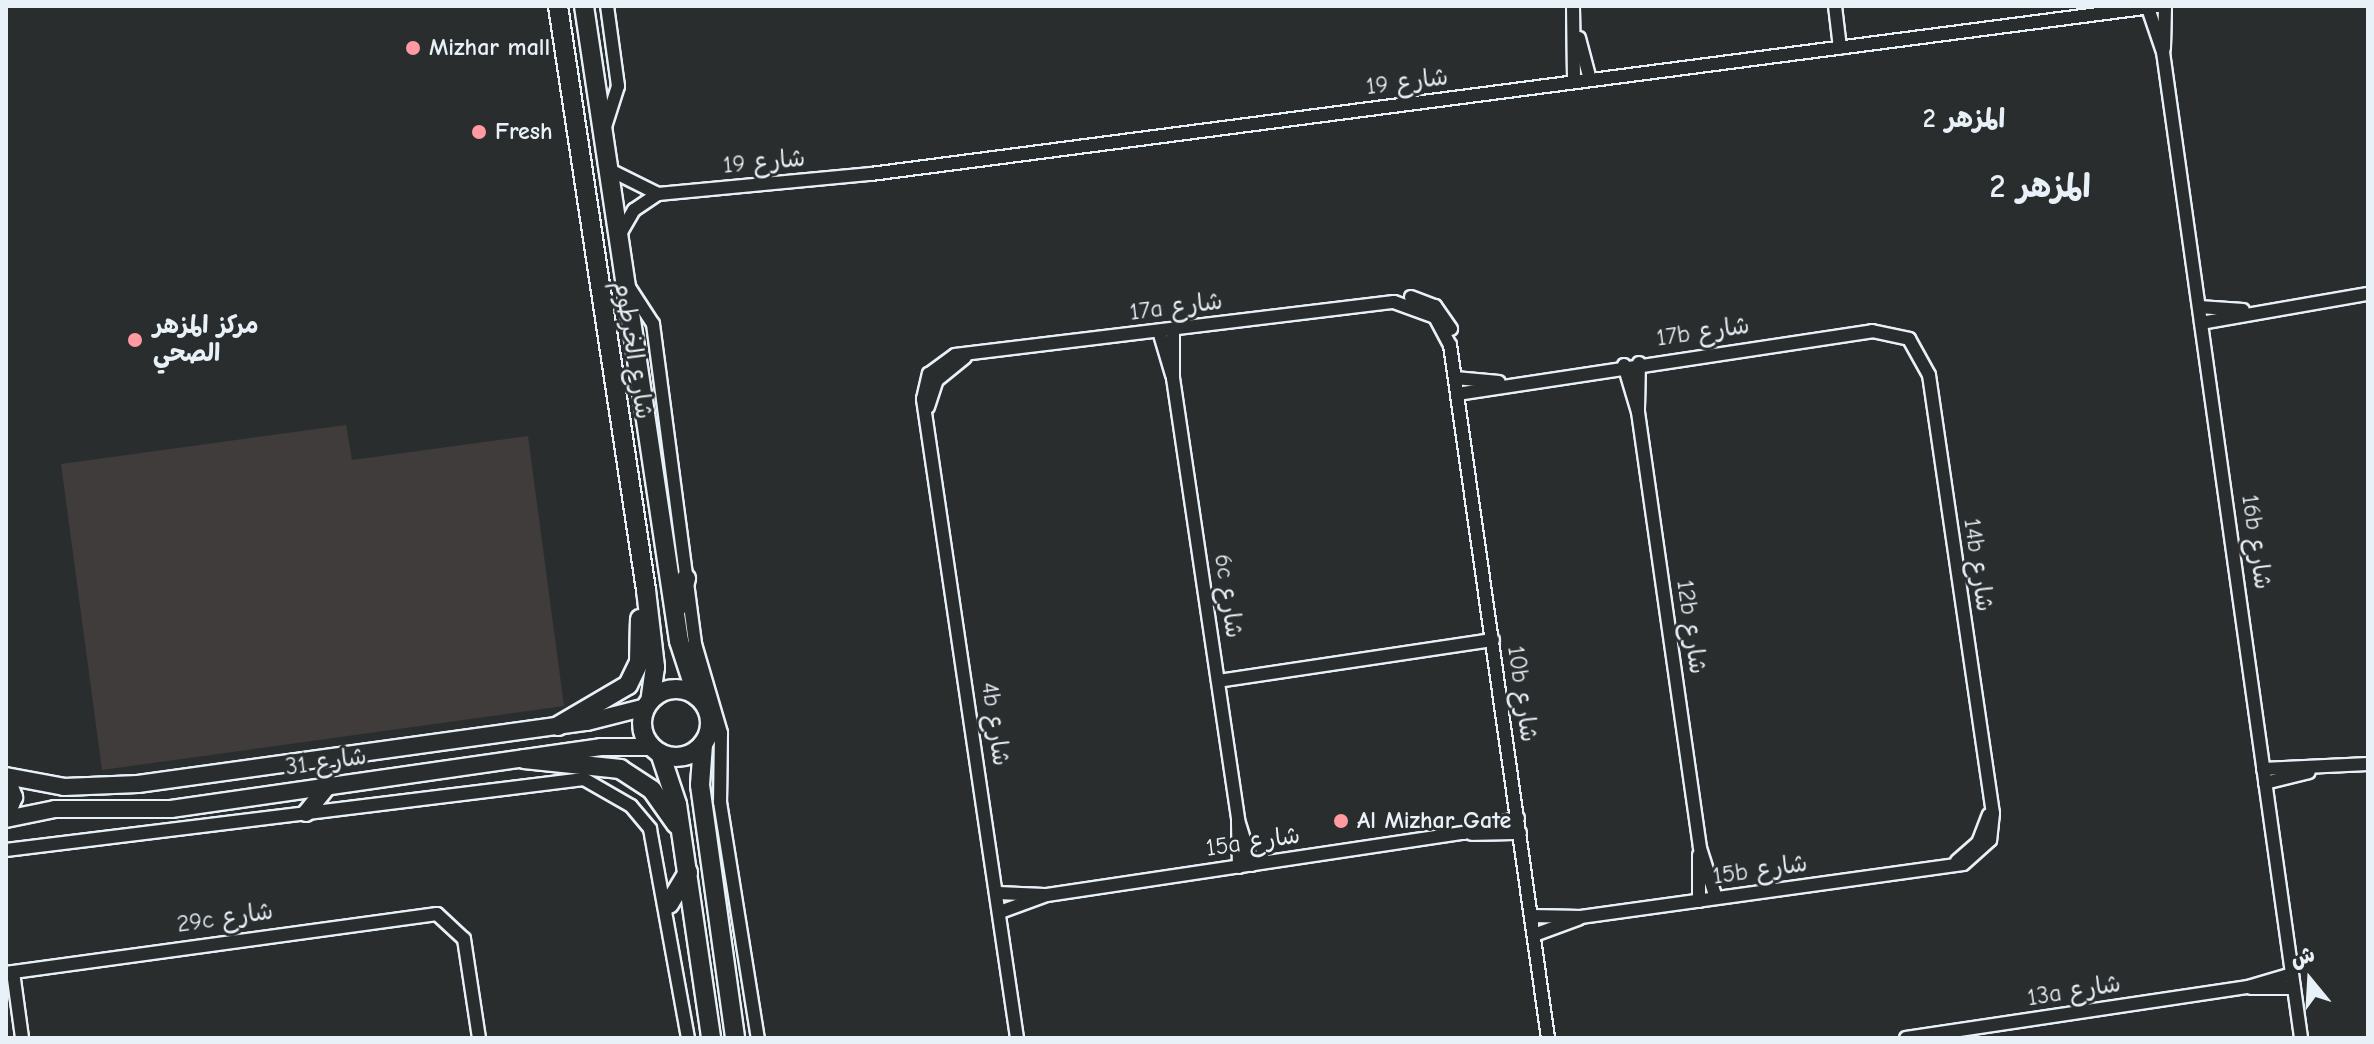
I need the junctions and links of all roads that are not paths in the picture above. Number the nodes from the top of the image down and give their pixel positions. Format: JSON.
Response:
{"nodes":[{"id":1,"x":558,"y":6,"type":"edge"},
{"id":2,"x":584,"y":6,"type":"edge"},
{"id":3,"x":607,"y":6,"type":"edge"},
{"id":4,"x":1573,"y":6,"type":"edge"},
{"id":5,"x":1835,"y":6,"type":"edge"},
{"id":6,"x":2158,"y":7,"type":"edge"},
{"id":7,"x":1576,"y":31,"type":"junction"},
{"id":8,"x":1840,"y":48,"type":"junction"},
{"id":9,"x":1590,"y":80,"type":"junction"},
{"id":10,"x":1574,"y":82,"type":"junction"},
{"id":11,"x":603,"y":134,"type":"junction"},
{"id":12,"x":610,"y":170,"type":"junction"},
{"id":13,"x":658,"y":194,"type":"junction"},
{"id":14,"x":620,"y":235,"type":"junction"},
{"id":15,"x":624,"y":280,"type":"junction"},
{"id":16,"x":2368,"y":294,"type":"edge"},
{"id":17,"x":2199,"y":307,"type":"junction"},
{"id":18,"x":1431,"y":309,"type":"joint"},
{"id":19,"x":2243,"y":310,"type":"junction"},
{"id":20,"x":2201,"y":323,"type":"junction"},
{"id":21,"x":1166,"y":330,"type":"junction"},
{"id":22,"x":1909,"y":339,"type":"joint"},
{"id":23,"x":1639,"y":363,"type":"junction"},
{"id":24,"x":1624,"y":365,"type":"junction"},
{"id":25,"x":938,"y":371,"type":"joint"},
{"id":26,"x":1455,"y":378,"type":"junction"},
{"id":27,"x":1502,"y":382,"type":"junction"},
{"id":28,"x":1457,"y":394,"type":"junction"},
{"id":29,"x":1638,"y":412,"type":"junction"},
{"id":30,"x":686,"y":578,"type":"junction"},
{"id":31,"x":646,"y":590,"type":"junction"},
{"id":32,"x":675,"y":615,"type":"junction"},
{"id":33,"x":1493,"y":640,"type":"junction"},
{"id":34,"x":1218,"y":681,"type":"junction"},
{"id":35,"x":697,"y":696,"type":"junction"},
{"id":36,"x":648,"y":704,"type":"junction"},
{"id":37,"x":558,"y":726,"type":"junction"},
{"id":38,"x":703,"y":744,"type":"junction"},
{"id":39,"x":656,"y":750,"type":"junction"},
{"id":40,"x":524,"y":759,"type":"junction"},
{"id":41,"x":2368,"y":764,"type":"edge"},
{"id":42,"x":6,"y":776,"type":"edge"},
{"id":43,"x":2264,"y":776,"type":"junction"},
{"id":44,"x":328,"y":786,"type":"junction"},
{"id":45,"x":306,"y":813,"type":"junction"},
{"id":46,"x":6,"y":818,"type":"edge"},
{"id":47,"x":1518,"y":818,"type":"junction"},
{"id":48,"x":1464,"y":833,"type":"junction"},
{"id":49,"x":1520,"y":833,"type":"junction"},
{"id":50,"x":681,"y":835,"type":"junction"},
{"id":51,"x":1982,"y":845,"type":"joint"},
{"id":52,"x":1700,"y":848,"type":"junction"},
{"id":53,"x":6,"y":850,"type":"edge"},
{"id":54,"x":1246,"y":866,"type":"junction"},
{"id":55,"x":688,"y":872,"type":"junction"},
{"id":56,"x":998,"y":893,"type":"junction"},
{"id":57,"x":1047,"y":895,"type":"junction"},
{"id":58,"x":1716,"y":898,"type":"junction"},
{"id":59,"x":1699,"y":901,"type":"junction"},
{"id":60,"x":669,"y":904,"type":"junction"},
{"id":61,"x":1000,"y":912,"type":"junction"},
{"id":62,"x":1531,"y":916,"type":"junction"},
{"id":63,"x":1581,"y":917,"type":"junction"},
{"id":64,"x":1534,"y":935,"type":"junction"},
{"id":65,"x":9,"y":972,"type":"edge"},
{"id":66,"x":2292,"y":974,"type":"junction"},
{"id":67,"x":2248,"y":987,"type":"junction"},
{"id":68,"x":2294,"y":988,"type":"junction"},
{"id":69,"x":22,"y":1038,"type":"edge"},
{"id":70,"x":479,"y":1038,"type":"edge"},
{"id":71,"x":688,"y":1038,"type":"edge"},
{"id":72,"x":711,"y":1038,"type":"edge"},
{"id":73,"x":735,"y":1038,"type":"edge"},
{"id":74,"x":758,"y":1038,"type":"edge"},
{"id":75,"x":1017,"y":1038,"type":"edge"},
{"id":76,"x":1548,"y":1038,"type":"edge"},
{"id":77,"x":1906,"y":1038,"type":"edge"},
{"id":78,"x":2301,"y":1038,"type":"edge"}],
"edges":[{"from":1,"to":31,"type":"main road","name":"شارع الخرطوم"},
{"from":2,"to":11,"type":"main road","name":"شارع الخرطوم"},
{"from":3,"to":11,"type":"street"},
{"from":4,"to":7,"type":"street"},
{"from":5,"to":8,"type":"street"},
{"from":6,"to":8,"type":"street","name":"شارع 19"},
{"from":6,"to":17,"type":"street","name":"16b شارع"},
{"from":7,"to":9,"type":"street"},
{"from":7,"to":10,"type":"street"},
{"from":8,"to":9,"type":"street","name":"شارع 19"},
{"from":9,"to":10,"type":"street","name":"شارع 19"},
{"from":10,"to":13,"type":"street","name":"شارع 19"},
{"from":11,"to":12,"type":"main road","name":"شارع الخرطوم"},
{"from":12,"to":13,"type":"street"},
{"from":12,"to":14,"type":"main road","name":"شارع الخرطوم"},
{"from":13,"to":14,"type":"street"},
{"from":14,"to":15,"type":"main road","name":"شارع الخرطوم"},
{"from":15,"to":30,"type":"street"},
{"from":15,"to":32,"type":"main road","name":"شارع الخرطوم"},
{"from":16,"to":19,"type":"street"},
{"from":17,"to":19,"type":"street"},
{"from":17,"to":20,"type":"street","name":"16b شارع"},
{"from":18,"to":21,"type":"street","name":"17a شارع"},
{"from":18,"to":26,"type":"street","name":"10b شارع"},
{"from":19,"to":20,"type":"street"},
{"from":20,"to":43,"type":"street","name":"16b شارع"},
{"from":21,"to":25,"type":"street","name":"17a شارع"},
{"from":21,"to":34,"type":"street","name":"6c شارع"},
{"from":22,"to":23,"type":"street","name":"17b شارع"},
{"from":22,"to":51,"type":"street","name":"14b شارع"},
{"from":23,"to":24,"type":"street","name":"17b شارع"},
{"from":23,"to":29,"type":"street","name":"12b شارع"},
{"from":24,"to":27,"type":"street","name":"17b شارع"},
{"from":24,"to":29,"type":"street","name":"12b شارع"},
{"from":25,"to":56,"type":"street","name":"4b شارع"},
{"from":26,"to":27,"type":"street","name":"17b شارع"},
{"from":26,"to":28,"type":"street","name":"10b شارع"},
{"from":27,"to":28,"type":"street","name":"17b شارع"},
{"from":28,"to":33,"type":"street","name":"10b شارع"},
{"from":29,"to":52,"type":"street","name":"12b شارع"},
{"from":30,"to":32,"type":"main road"},
{"from":30,"to":74,"type":"street"},
{"from":31,"to":36,"type":"main road","name":"شارع الخرطوم"},
{"from":31,"to":37,"type":"main road"},
{"from":32,"to":35,"type":"main road","name":"شارع الخرطوم"},
{"from":33,"to":34,"type":"street"},
{"from":33,"to":47,"type":"street","name":"10b شارع"},
{"from":34,"to":54,"type":"street","name":"6c شارع"},
{"from":35,"to":36,"type":"main road"},
{"from":35,"to":38,"type":"main road"},
{"from":36,"to":37,"type":"street","name":"شارع 31"},
{"from":36,"to":39,"type":"main road"},
{"from":37,"to":42,"type":"street","name":"شارع 31"},
{"from":38,"to":39,"type":"main road"},
{"from":38,"to":73,"type":"main road"},
{"from":39,"to":40,"type":"street","name":"شارع 31"},
{"from":39,"to":50,"type":"main road"},
{"from":40,"to":44,"type":"street","name":"شارع 31"},
{"from":40,"to":50,"type":"main road"},
{"from":41,"to":43,"type":"street"},
{"from":42,"to":46,"type":"street"},
{"from":43,"to":66,"type":"street","name":"16b شارع"},
{"from":44,"to":45,"type":"street"},
{"from":44,"to":46,"type":"street","name":"شارع 31"},
{"from":45,"to":53,"type":"street"},
{"from":45,"to":60,"type":"street"},
{"from":47,"to":48,"type":"street","name":"15a شارع"},
{"from":47,"to":49,"type":"street","name":"10b شارع"},
{"from":48,"to":49,"type":"street","name":"15a شارع"},
{"from":48,"to":54,"type":"street","name":"15a شارع"},
{"from":49,"to":62,"type":"street","name":"10b شارع"},
{"from":50,"to":55,"type":"main road"},
{"from":51,"to":58,"type":"street","name":"15b شارع"},
{"from":52,"to":58,"type":"street","name":"12b شارع"},
{"from":52,"to":59,"type":"street","name":"12b شارع"},
{"from":54,"to":57,"type":"street","name":"15a شارع"},
{"from":55,"to":60,"type":"main road"},
{"from":55,"to":72,"type":"main road"},
{"from":56,"to":57,"type":"street","name":"15a شارع"},
{"from":56,"to":61,"type":"street","name":"4b شارع"},
{"from":57,"to":61,"type":"street","name":"15a شارع"},
{"from":58,"to":59,"type":"street","name":"15b شارع"},
{"from":59,"to":63,"type":"street","name":"15b شارع"},
{"from":60,"to":71,"type":"street"},
{"from":61,"to":75,"type":"street","name":"4b شارع"},
{"from":62,"to":63,"type":"street","name":"15b شارع"},
{"from":62,"to":64,"type":"street","name":"10b شارع"},
{"from":63,"to":64,"type":"street","name":"15b شارع"},
{"from":64,"to":76,"type":"street","name":"10b شارع"},
{"from":65,"to":69,"type":"street"},
{"from":65,"to":70,"type":"street","name":"29c شارع"},
{"from":66,"to":67,"type":"street","name":"13a شارع"},
{"from":66,"to":68,"type":"street","name":"16b شارع"},
{"from":67,"to":68,"type":"street","name":"13a شارع"},
{"from":67,"to":77,"type":"street","name":"13a شارع"},
{"from":68,"to":78,"type":"street","name":"16b شارع"}]}
